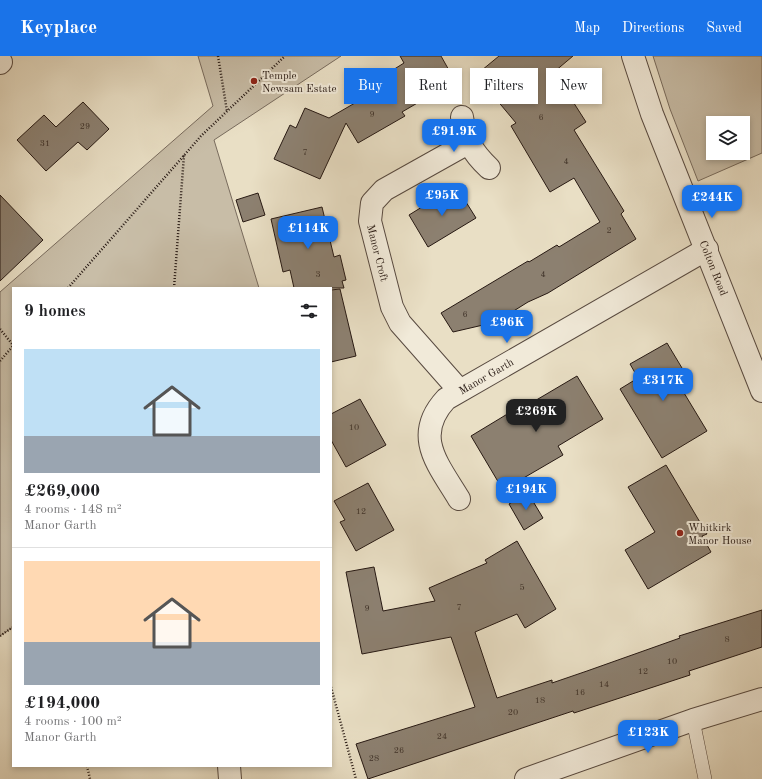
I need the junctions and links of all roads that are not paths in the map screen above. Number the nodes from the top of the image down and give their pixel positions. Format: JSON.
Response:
{"nodes":[{"id":1,"x":633,"y":56,"type":"edge"},
{"id":2,"x":462,"y":117,"type":"dead end"},
{"id":3,"x":468,"y":142,"type":"junction"},
{"id":4,"x":489,"y":168,"type":"dead end"},
{"id":5,"x":706,"y":249,"type":"junction"},
{"id":6,"x":460,"y":391,"type":"junction"},
{"id":7,"x":762,"y":391,"type":"edge"},
{"id":8,"x":459,"y":499,"type":"dead end"},
{"id":9,"x":762,"y":699,"type":"edge"},
{"id":10,"x":693,"y":720,"type":"junction"},
{"id":11,"x":229,"y":767,"type":"edge"},
{"id":12,"x":548,"y":776,"type":"edge"},
{"id":13,"x":230,"y":779,"type":"edge"},
{"id":14,"x":526,"y":779,"type":"edge"},
{"id":15,"x":705,"y":779,"type":"edge"}],
"edges":[{"from":1,"to":5,"type":"street","name":"Colton Road"},
{"from":2,"to":3,"type":"street"},
{"from":3,"to":4,"type":"street"},
{"from":3,"to":6,"type":"street","name":"Manor Croft"},
{"from":5,"to":6,"type":"street","name":"Manor Garth"},
{"from":5,"to":7,"type":"street","name":"Colton Road"},
{"from":6,"to":8,"type":"street","name":"Manor Garth"},
{"from":9,"to":10,"type":"street"},
{"from":10,"to":12,"type":"street"},
{"from":10,"to":15,"type":"lane"},
{"from":11,"to":13,"type":"street"},
{"from":12,"to":14,"type":"street"}]}
